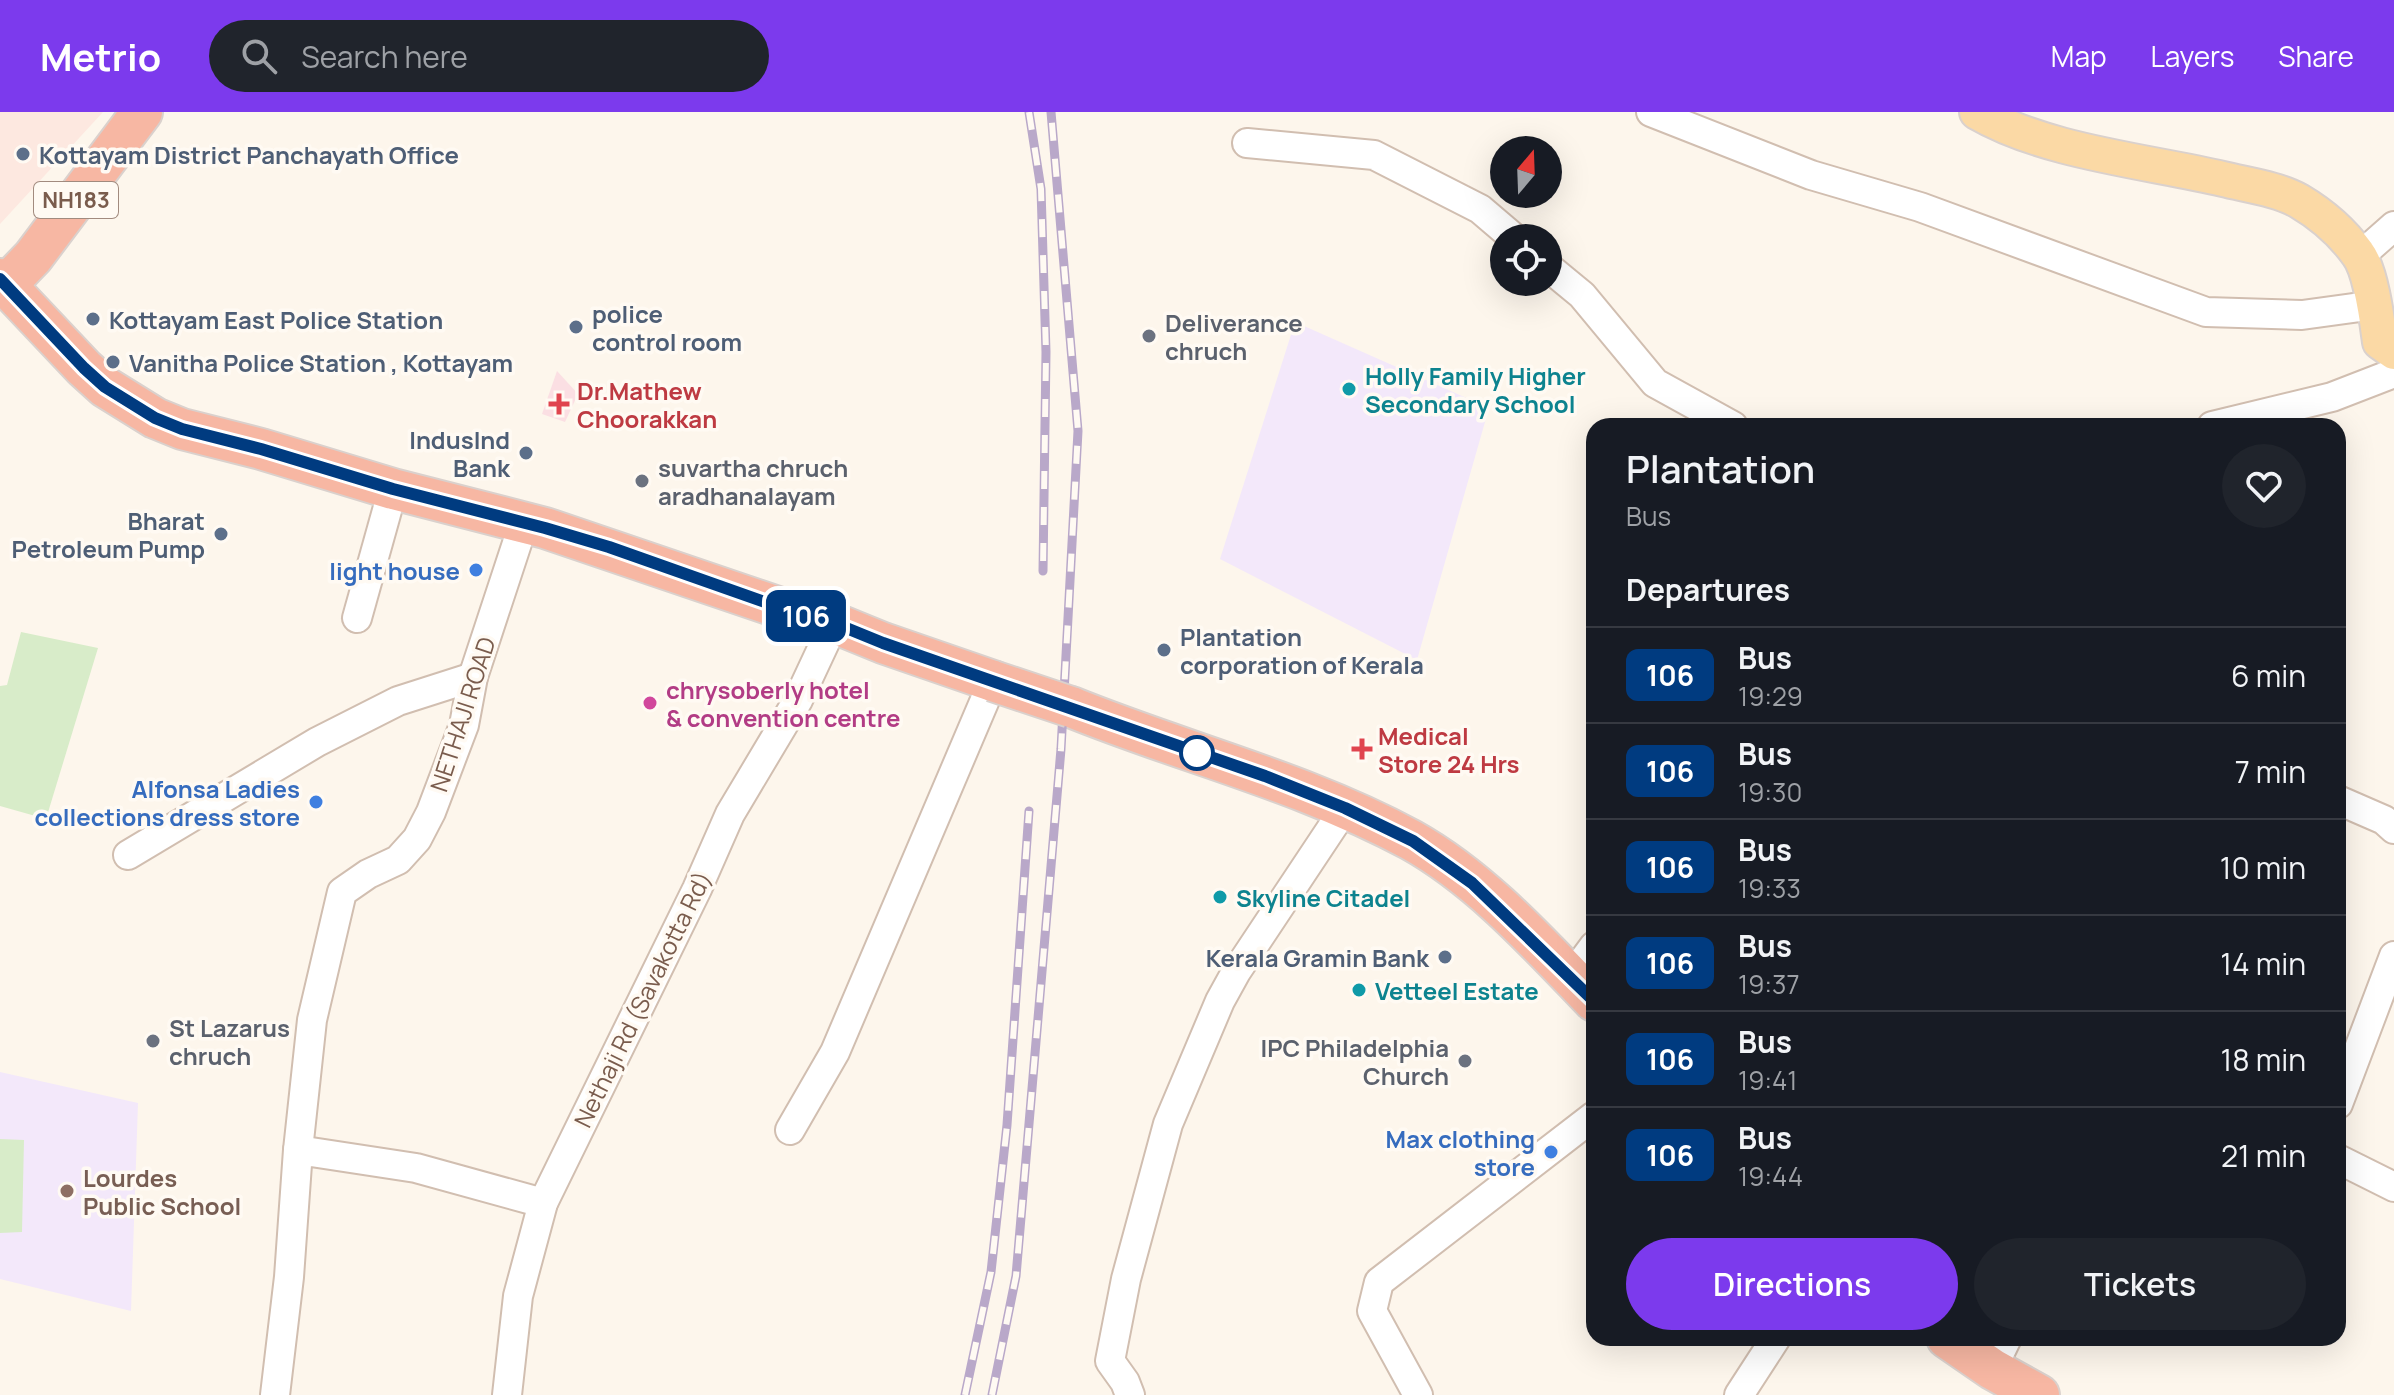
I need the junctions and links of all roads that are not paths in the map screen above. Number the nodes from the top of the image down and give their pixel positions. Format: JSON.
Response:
{"nodes":[{"id":1,"x":142,"y":112,"type":"edge"},
{"id":2,"x":1651,"y":112,"type":"edge"},
{"id":3,"x":1977,"y":112,"type":"edge"},
{"id":4,"x":1247,"y":143,"type":"dead end"},
{"id":5,"x":1498,"y":224,"type":"edge"},
{"id":6,"x":2394,"y":226,"type":"edge"},
{"id":7,"x":2360,"y":256,"type":"junction"},
{"id":8,"x":1562,"y":279,"type":"edge"},
{"id":9,"x":3,"y":282,"type":"edge"},
{"id":10,"x":2375,"y":305,"type":"junction"},
{"id":11,"x":2394,"y":352,"type":"edge"},
{"id":12,"x":2394,"y":373,"type":"edge"},
{"id":13,"x":1718,"y":418,"type":"edge"},
{"id":14,"x":2245,"y":418,"type":"edge"},
{"id":15,"x":393,"y":489,"type":"junction"},
{"id":16,"x":524,"y":522,"type":"junction"},
{"id":17,"x":357,"y":618,"type":"dead end"},
{"id":18,"x":834,"y":623,"type":"junction"},
{"id":19,"x":473,"y":677,"type":"junction"},
{"id":20,"x":993,"y":681,"type":"junction"},
{"id":21,"x":2346,"y":803,"type":"edge"},
{"id":22,"x":1345,"y":808,"type":"junction"},
{"id":23,"x":2394,"y":829,"type":"edge"},
{"id":24,"x":128,"y":855,"type":"dead end"},
{"id":25,"x":2394,"y":956,"type":"edge"},
{"id":26,"x":1586,"y":975,"type":"edge"},
{"id":27,"x":2346,"y":1083,"type":"edge"},
{"id":28,"x":1586,"y":1122,"type":"edge"},
{"id":29,"x":790,"y":1130,"type":"dead end"},
{"id":30,"x":298,"y":1150,"type":"junction"},
{"id":31,"x":2346,"y":1163,"type":"edge"},
{"id":32,"x":2394,"y":1187,"type":"edge"},
{"id":33,"x":543,"y":1203,"type":"junction"},
{"id":34,"x":1771,"y":1346,"type":"edge"},
{"id":35,"x":1974,"y":1346,"type":"edge"},
{"id":36,"x":2000,"y":1354,"type":"edge"},
{"id":37,"x":2035,"y":1394,"type":"edge"},
{"id":38,"x":275,"y":1395,"type":"edge"},
{"id":39,"x":507,"y":1395,"type":"edge"},
{"id":40,"x":1130,"y":1395,"type":"edge"},
{"id":41,"x":1418,"y":1395,"type":"edge"},
{"id":42,"x":1739,"y":1395,"type":"edge"}],
"edges":[{"from":1,"to":9,"type":"highway","number":"NH183"},
{"from":2,"to":10,"type":"street"},
{"from":3,"to":7,"type":"main road"},
{"from":4,"to":5,"type":"street"},
{"from":6,"to":7,"type":"street"},
{"from":7,"to":10,"type":"main road"},
{"from":8,"to":13,"type":"street"},
{"from":9,"to":15,"type":"highway","number":"NH183"},
{"from":10,"to":11,"type":"main road"},
{"from":12,"to":14,"type":"street"},
{"from":15,"to":16,"type":"highway","number":"NH183"},
{"from":15,"to":17,"type":"street"},
{"from":16,"to":18,"type":"highway","number":"NH183"},
{"from":16,"to":19,"type":"street","name":"NETHAJI ROAD"},
{"from":18,"to":20,"type":"highway","number":"NH183"},
{"from":18,"to":33,"type":"street","name":"Nethaji Rd (Savakotta Rd)"},
{"from":19,"to":24,"type":"street"},
{"from":19,"to":30,"type":"street","name":"NETHAJI ROAD"},
{"from":20,"to":22,"type":"highway","number":"NH183","bridge":true},
{"from":20,"to":29,"type":"street"},
{"from":21,"to":23,"type":"street"},
{"from":22,"to":26,"type":"highway","number":"NH183"},
{"from":22,"to":40,"type":"street"},
{"from":25,"to":27,"type":"street"},
{"from":28,"to":41,"type":"street"},
{"from":30,"to":33,"type":"street"},
{"from":30,"to":38,"type":"street","name":"NETHAJI ROAD"},
{"from":31,"to":32,"type":"street"},
{"from":33,"to":39,"type":"street","name":"Nethaji Rd (Savakotta Rd)"},
{"from":34,"to":42,"type":"street"},
{"from":35,"to":36,"type":"highway"},
{"from":36,"to":37,"type":"highway"}]}
